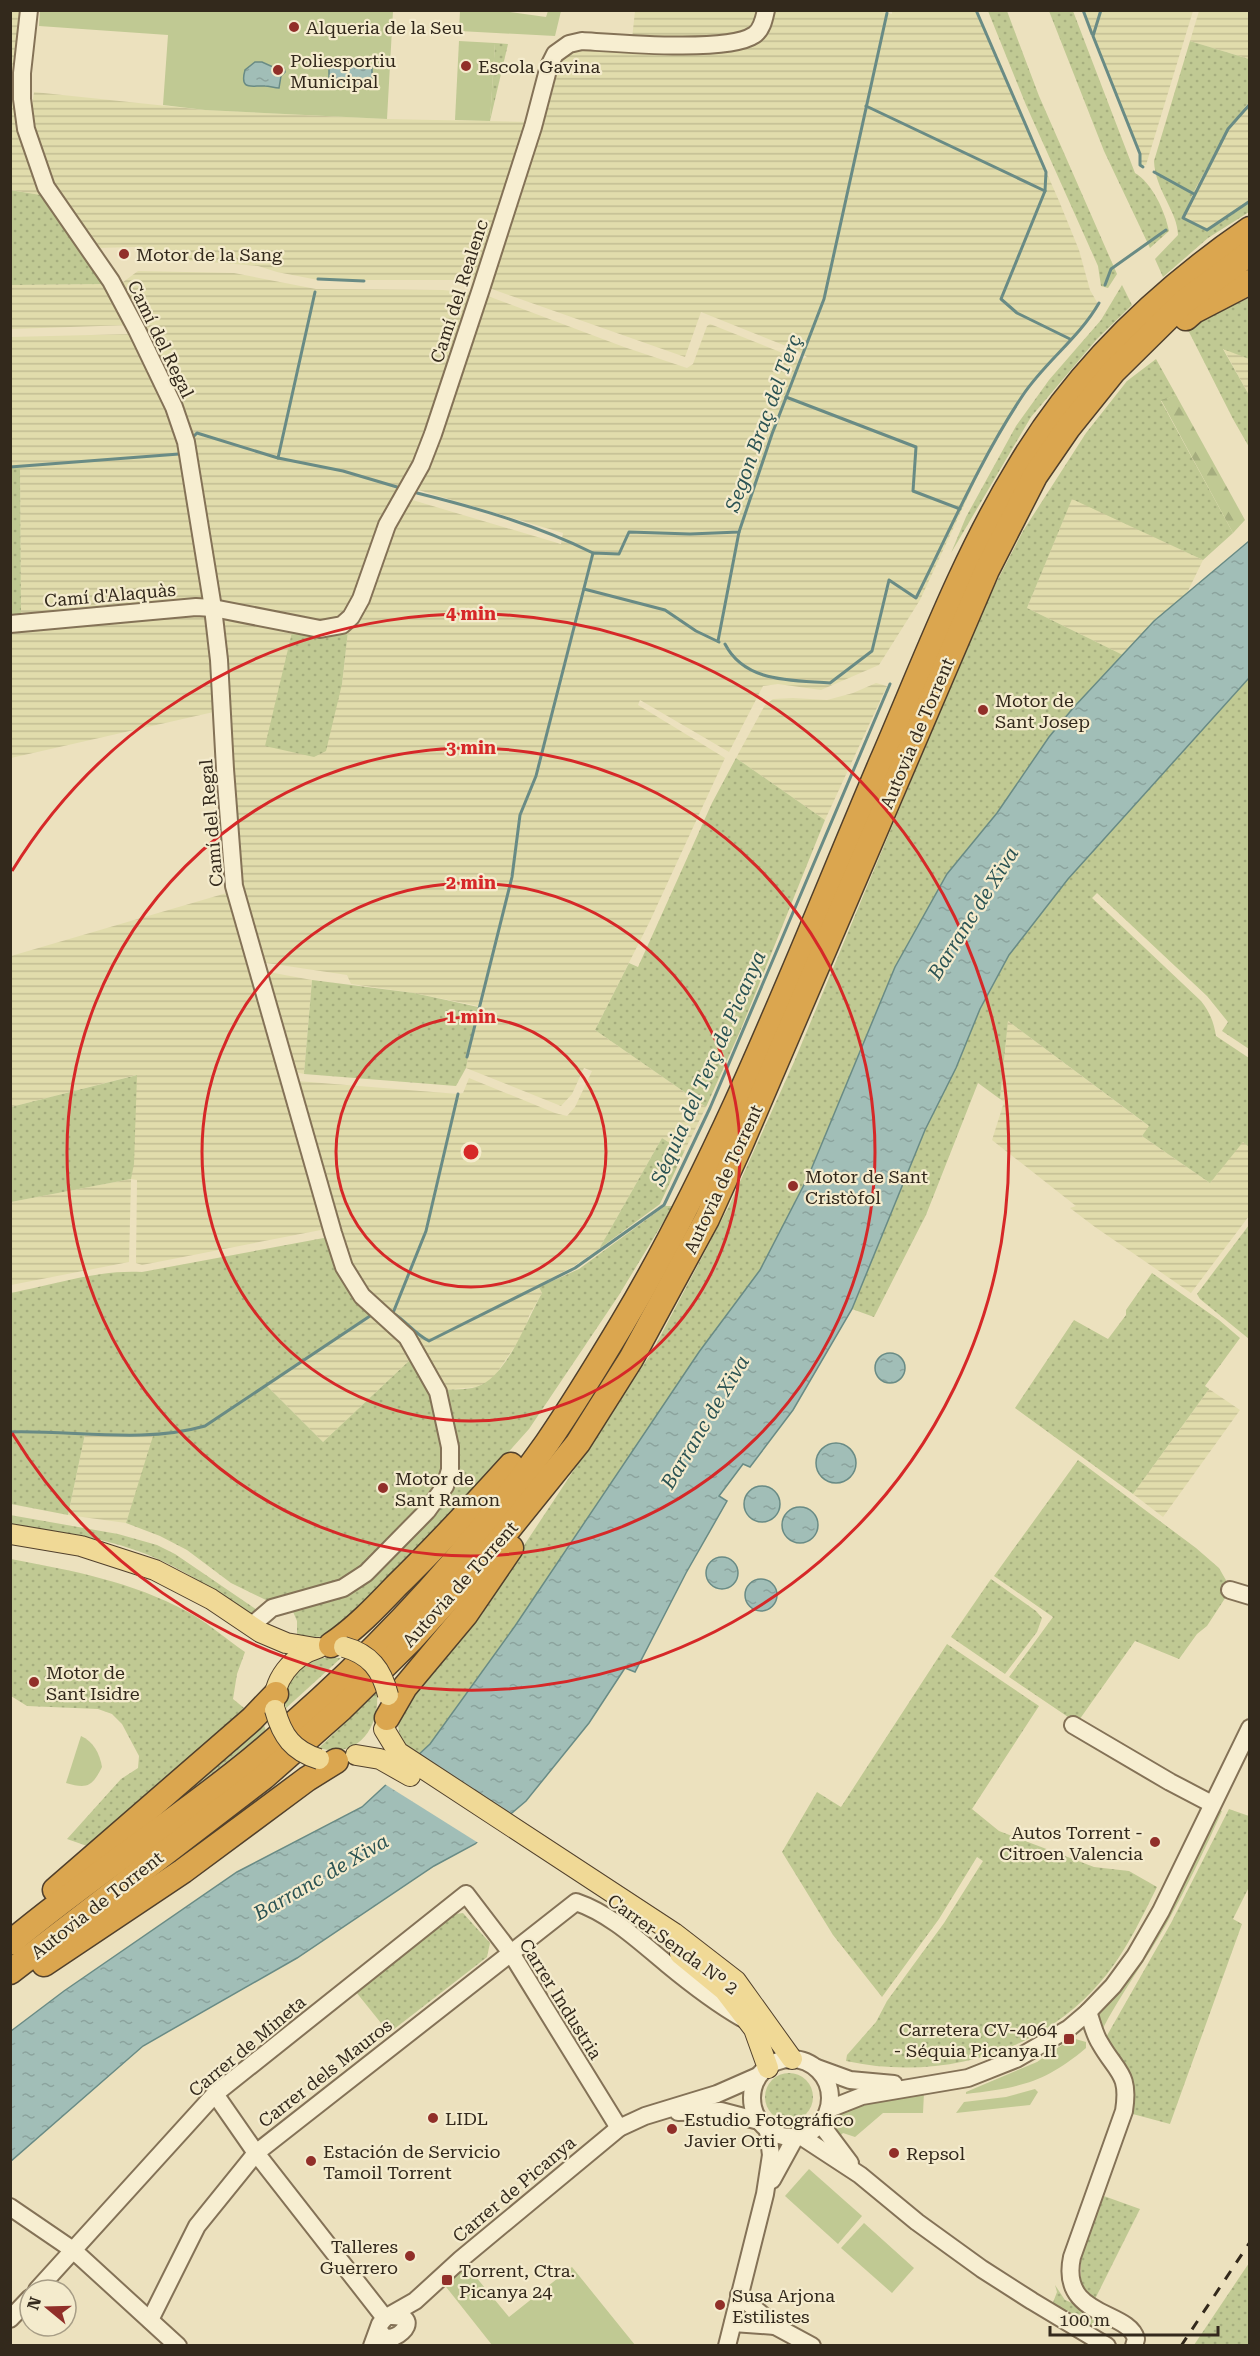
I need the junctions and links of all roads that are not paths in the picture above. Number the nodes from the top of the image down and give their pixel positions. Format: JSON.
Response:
{"nodes":[{"id":1,"x":28,"y":10,"type":"edge"},
{"id":2,"x":766,"y":10,"type":"edge"},
{"id":3,"x":1250,"y":229,"type":"edge"},
{"id":4,"x":1250,"y":253,"type":"edge"},
{"id":5,"x":1250,"y":282,"type":"edge"},
{"id":6,"x":987,"y":570,"type":"junction"},
{"id":7,"x":213,"y":608,"type":"junction"},
{"id":8,"x":10,"y":624,"type":"edge"},
{"id":9,"x":584,"y":1383,"type":"junction"},
{"id":10,"x":578,"y":1443,"type":"junction"},
{"id":11,"x":10,"y":1534,"type":"edge"},
{"id":12,"x":1230,"y":1590,"type":"dead end"},
{"id":13,"x":1250,"y":1596,"type":"edge"},
{"id":14,"x":255,"y":1629,"type":"junction"},
{"id":15,"x":330,"y":1647,"type":"junction"},
{"id":16,"x":276,"y":1696,"type":"junction"},
{"id":17,"x":386,"y":1714,"type":"junction"},
{"id":18,"x":1073,"y":1725,"type":"dead end"},
{"id":19,"x":1250,"y":1728,"type":"edge"},
{"id":20,"x":394,"y":1757,"type":"junction"},
{"id":21,"x":337,"y":1758,"type":"junction"},
{"id":22,"x":1212,"y":1804,"type":"junction"},
{"id":23,"x":526,"y":1844,"type":"junction"},
{"id":24,"x":466,"y":1894,"type":"joint"},
{"id":25,"x":576,"y":1902,"type":"joint"},
{"id":26,"x":10,"y":1929,"type":"edge"},
{"id":27,"x":10,"y":1943,"type":"edge"},
{"id":28,"x":511,"y":1953,"type":"junction"},
{"id":29,"x":10,"y":1972,"type":"edge"},
{"id":30,"x":10,"y":1988,"type":"edge"},
{"id":31,"x":1088,"y":2012,"type":"junction"},
{"id":32,"x":746,"y":2019,"type":"junction"},
{"id":33,"x":1068,"y":2029,"type":"junction"},
{"id":34,"x":1099,"y":2042,"type":"junction"},
{"id":35,"x":792,"y":2059,"type":"junction"},
{"id":36,"x":817,"y":2068,"type":"junction"},
{"id":37,"x":763,"y":2072,"type":"junction"},
{"id":38,"x":943,"y":2084,"type":"junction"},
{"id":39,"x":215,"y":2094,"type":"junction"},
{"id":40,"x":827,"y":2114,"type":"junction"},
{"id":41,"x":645,"y":2116,"type":"junction"},
{"id":42,"x":763,"y":2126,"type":"junction"},
{"id":43,"x":619,"y":2128,"type":"junction"},
{"id":44,"x":798,"y":2137,"type":"junction"},
{"id":45,"x":256,"y":2153,"type":"junction"},
{"id":46,"x":860,"y":2175,"type":"junction"},
{"id":47,"x":765,"y":2194,"type":"junction"},
{"id":48,"x":10,"y":2207,"type":"edge"},
{"id":49,"x":73,"y":2250,"type":"junction"},
{"id":50,"x":48,"y":2278,"type":"edge"},
{"id":51,"x":739,"y":2295,"type":"junction"},
{"id":52,"x":371,"y":2301,"type":"junction"},
{"id":53,"x":415,"y":2301,"type":"junction"},
{"id":54,"x":150,"y":2320,"type":"junction"},
{"id":55,"x":733,"y":2323,"type":"junction"},
{"id":56,"x":775,"y":2326,"type":"junction"},
{"id":57,"x":393,"y":2332,"type":"edge"},
{"id":58,"x":178,"y":2346,"type":"edge"},
{"id":59,"x":372,"y":2346,"type":"edge"},
{"id":60,"x":727,"y":2346,"type":"edge"},
{"id":61,"x":812,"y":2346,"type":"edge"},
{"id":62,"x":1107,"y":2346,"type":"edge"},
{"id":63,"x":1134,"y":2346,"type":"edge"}],
"edges":[{"from":1,"to":7,"type":"street","name":"Camí del Regal"},
{"from":2,"to":7,"type":"street","name":"Camí del Realenc"},
{"from":3,"to":9,"type":"highway","name":"Autovia de Torrent"},
{"from":4,"to":6,"type":"highway","name":"Autovia de Torrent"},
{"from":5,"to":6,"type":"highway"},
{"from":6,"to":10,"type":"highway","name":"Autovia de Torrent"},
{"from":7,"to":8,"type":"street","name":"Camí d'Alaquàs"},
{"from":7,"to":14,"type":"street","name":"Camí del Regal"},
{"from":9,"to":15,"type":"highway"},
{"from":9,"to":27,"type":"highway","name":"Autovia de Torrent"},
{"from":10,"to":17,"type":"highway"},
{"from":10,"to":29,"type":"highway","name":"Autovia de Torrent"},
{"from":11,"to":14,"type":"main road"},
{"from":12,"to":13,"type":"street"},
{"from":14,"to":15,"type":"main road"},
{"from":14,"to":16,"type":"main road"},
{"from":15,"to":16,"type":"main road"},
{"from":15,"to":17,"type":"main road","bridge":true},
{"from":16,"to":21,"type":"main road","bridge":true},
{"from":16,"to":26,"type":"highway"},
{"from":17,"to":20,"type":"main road"},
{"from":17,"to":21,"type":"main road"},
{"from":18,"to":22,"type":"street"},
{"from":19,"to":22,"type":"street"},
{"from":20,"to":21,"type":"main road"},
{"from":20,"to":23,"type":"main road"},
{"from":21,"to":30,"type":"highway"},
{"from":22,"to":31,"type":"street"},
{"from":23,"to":32,"type":"main road"},
{"from":23,"to":35,"type":"main road"},
{"from":24,"to":28,"type":"street","name":"Carrer Industria"},
{"from":24,"to":39,"type":"street","name":"Carrer de Mineta"},
{"from":25,"to":28,"type":"street","name":"Carrer dels Mauros"},
{"from":25,"to":32,"type":"street","name":"Carrer Senda Nº 2"},
{"from":28,"to":43,"type":"street","name":"Carrer Industria"},
{"from":28,"to":45,"type":"street","name":"Carrer dels Mauros"},
{"from":31,"to":33,"type":"street"},
{"from":31,"to":34,"type":"street"},
{"from":32,"to":37,"type":"main road"},
{"from":33,"to":34,"type":"street"},
{"from":33,"to":38,"type":"street"},
{"from":34,"to":63,"type":"street"},
{"from":35,"to":36,"type":"street"},
{"from":35,"to":37,"type":"street"},
{"from":36,"to":38,"type":"street"},
{"from":36,"to":40,"type":"street"},
{"from":37,"to":41,"type":"street","name":"Carrer de Picanya"},
{"from":37,"to":42,"type":"street"},
{"from":38,"to":40,"type":"street"},
{"from":39,"to":45,"type":"street"},
{"from":39,"to":49,"type":"street","name":"Carrer de Mineta"},
{"from":40,"to":44,"type":"street"},
{"from":40,"to":46,"type":"street"},
{"from":41,"to":42,"type":"street","name":"Carrer de Picanya"},
{"from":41,"to":43,"type":"street","name":"Carrer de Picanya"},
{"from":42,"to":44,"type":"street"},
{"from":42,"to":47,"type":"street"},
{"from":43,"to":53,"type":"street","name":"Carrer de Picanya"},
{"from":44,"to":46,"type":"street"},
{"from":44,"to":47,"type":"street"},
{"from":45,"to":52,"type":"street"},
{"from":45,"to":54,"type":"street","name":"Carrer dels Mauros"},
{"from":46,"to":62,"type":"street"},
{"from":47,"to":51,"type":"street"},
{"from":48,"to":49,"type":"street"},
{"from":49,"to":50,"type":"street","name":"Carrer de Mineta"},
{"from":49,"to":54,"type":"street"},
{"from":51,"to":55,"type":"street"},
{"from":51,"to":56,"type":"street"},
{"from":52,"to":53,"type":"street"},
{"from":52,"to":57,"type":"street"},
{"from":53,"to":57,"type":"street","name":"Carrer de Picanya"},
{"from":54,"to":58,"type":"street"},
{"from":55,"to":56,"type":"street"},
{"from":55,"to":60,"type":"street"},
{"from":56,"to":61,"type":"street"},
{"from":57,"to":59,"type":"street"}]}
